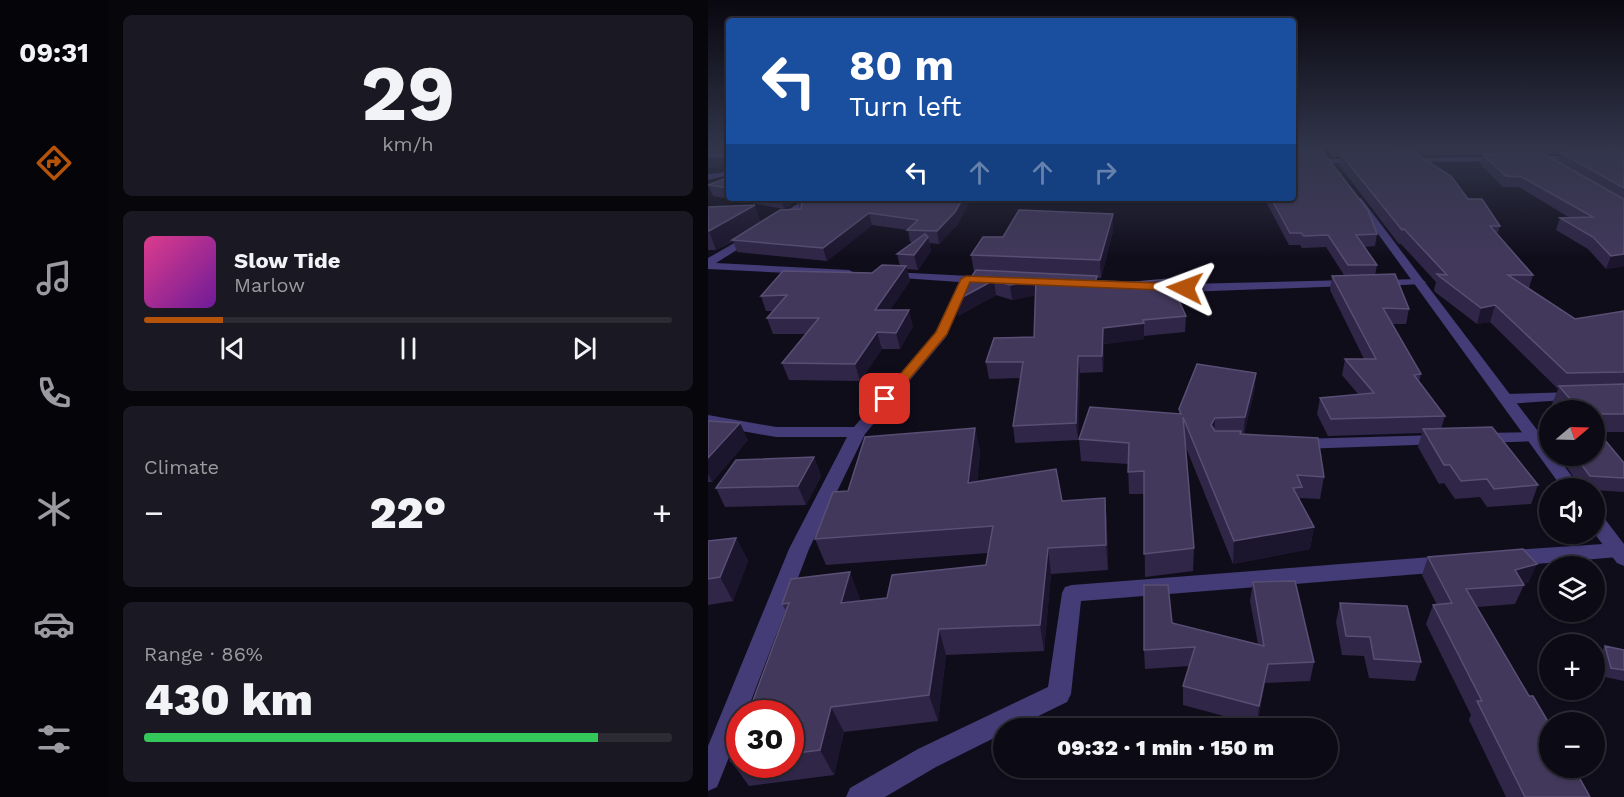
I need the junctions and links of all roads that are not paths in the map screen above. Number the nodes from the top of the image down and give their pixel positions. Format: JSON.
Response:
{"nodes":[{"id":1,"x":1350,"y":189,"type":"edge"},
{"id":2,"x":808,"y":201,"type":"edge"},
{"id":3,"x":767,"y":227,"type":"edge"},
{"id":4,"x":757,"y":233,"type":"edge"},
{"id":5,"x":708,"y":264,"type":"edge"},
{"id":6,"x":861,"y":273,"type":"edge"},
{"id":7,"x":884,"y":275,"type":"edge"},
{"id":8,"x":966,"y":279,"type":"junction"},
{"id":9,"x":1001,"y":280,"type":"edge"},
{"id":10,"x":1060,"y":282,"type":"edge"},
{"id":11,"x":1420,"y":282,"type":"junction"},
{"id":12,"x":1588,"y":396,"type":"edge"},
{"id":13,"x":1506,"y":399,"type":"junction"},
{"id":14,"x":708,"y":420,"type":"edge"},
{"id":15,"x":858,"y":432,"type":"junction"},
{"id":16,"x":1534,"y":437,"type":"junction"},
{"id":17,"x":1278,"y":444,"type":"edge"},
{"id":18,"x":1564,"y":478,"type":"edge"},
{"id":19,"x":1605,"y":533,"type":"edge"},
{"id":20,"x":1621,"y":554,"type":"edge"},
{"id":21,"x":1487,"y":560,"type":"edge"},
{"id":22,"x":1464,"y":562,"type":"edge"},
{"id":23,"x":708,"y":778,"type":"edge"},
{"id":24,"x":859,"y":797,"type":"edge"}],
"edges":[{"from":1,"to":11,"type":"street"},
{"from":2,"to":3,"type":"street"},
{"from":4,"to":5,"type":"street"},
{"from":5,"to":6,"type":"street"},
{"from":7,"to":8,"type":"street"},
{"from":8,"to":9,"type":"street"},
{"from":8,"to":15,"type":"street"},
{"from":10,"to":11,"type":"street"},
{"from":11,"to":13,"type":"street"},
{"from":12,"to":13,"type":"street"},
{"from":13,"to":16,"type":"street"},
{"from":14,"to":15,"type":"street"},
{"from":15,"to":23,"type":"street"},
{"from":16,"to":17,"type":"street"},
{"from":16,"to":18,"type":"street"},
{"from":19,"to":20,"type":"street"},
{"from":20,"to":21,"type":"street"},
{"from":22,"to":24,"type":"street"}]}
